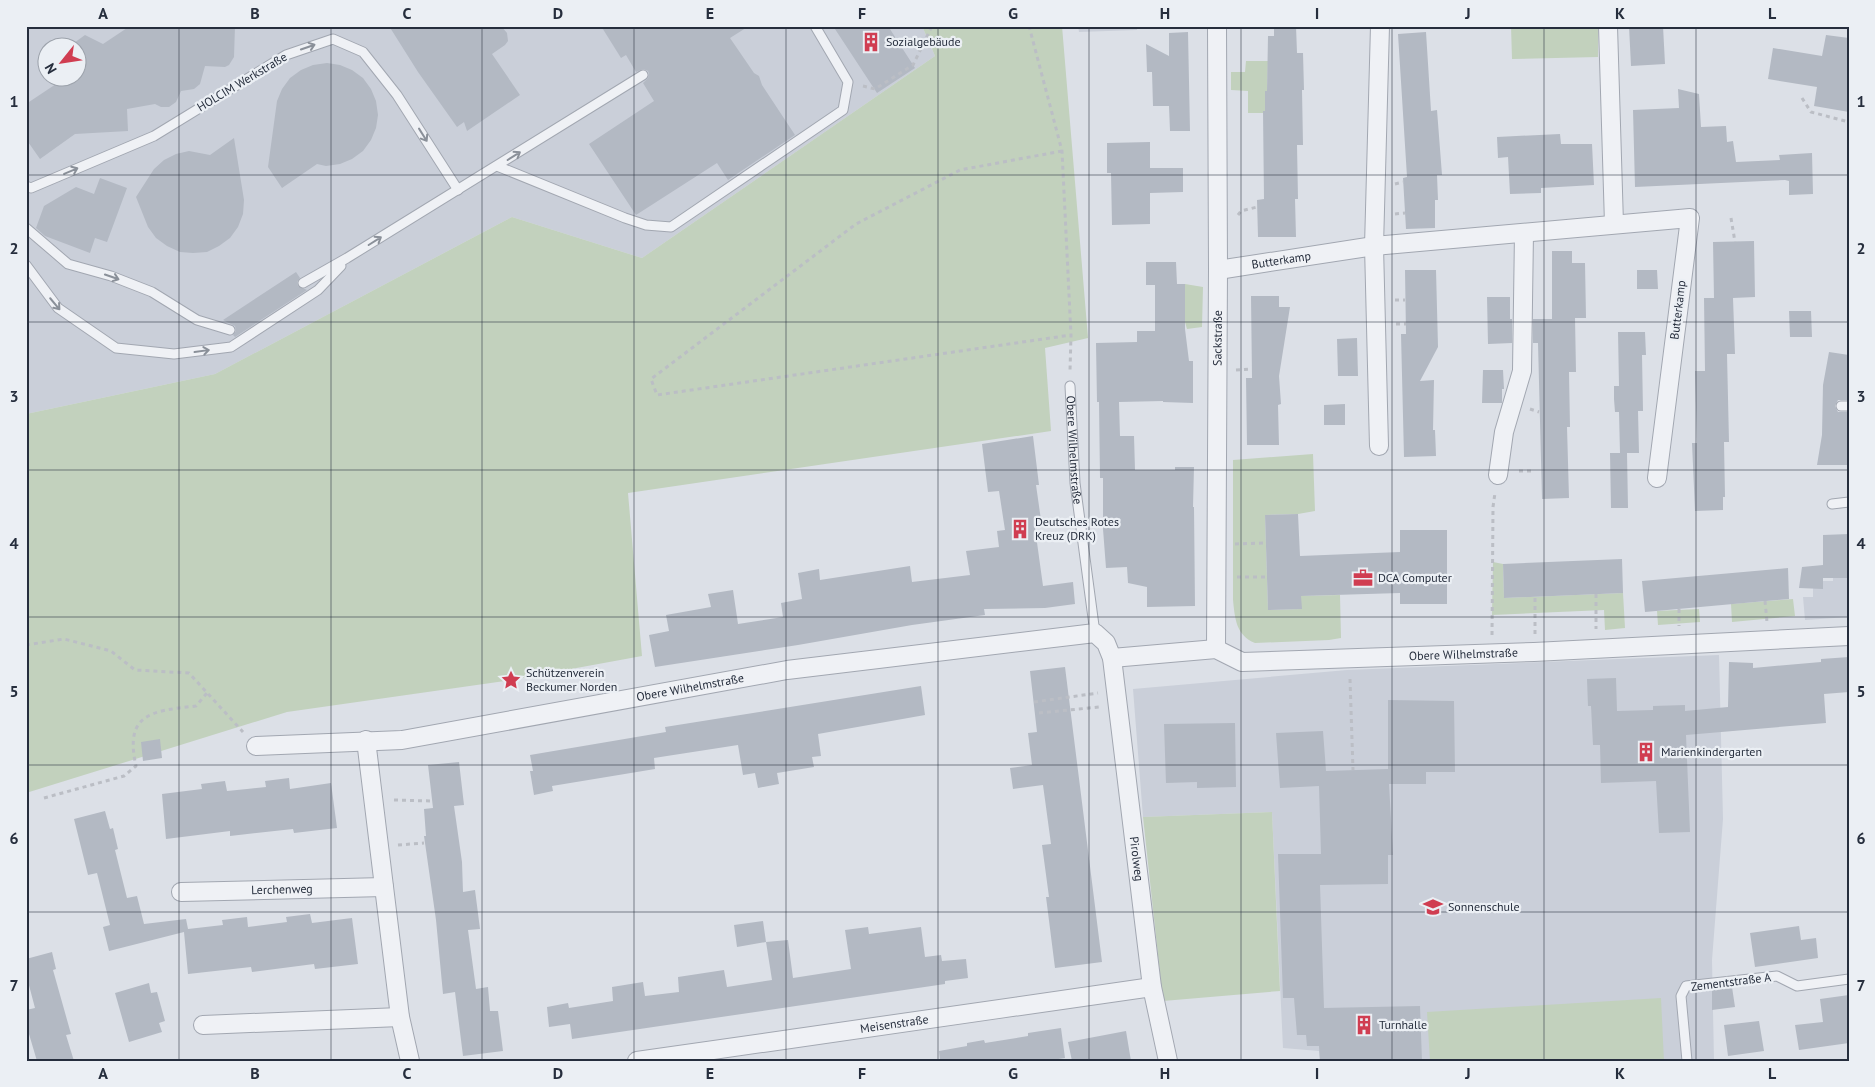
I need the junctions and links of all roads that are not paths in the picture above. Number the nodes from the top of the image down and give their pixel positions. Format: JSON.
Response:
{"nodes":[{"id":1,"x":815,"y":26,"type":"edge"},
{"id":2,"x":1217,"y":26,"type":"edge"},
{"id":3,"x":1380,"y":26,"type":"edge"},
{"id":4,"x":1608,"y":26,"type":"edge"},
{"id":5,"x":643,"y":75,"type":"dead end"},
{"id":6,"x":497,"y":166,"type":"junction"},
{"id":7,"x":26,"y":186,"type":"edge"},
{"id":8,"x":458,"y":190,"type":"junction"},
{"id":9,"x":1614,"y":224,"type":"junction"},
{"id":10,"x":26,"y":228,"type":"edge"},
{"id":11,"x":1524,"y":233,"type":"junction"},
{"id":12,"x":1374,"y":246,"type":"junction"},
{"id":13,"x":347,"y":258,"type":"junction"},
{"id":14,"x":26,"y":265,"type":"edge"},
{"id":15,"x":1218,"y":270,"type":"junction"},
{"id":16,"x":303,"y":283,"type":"dead end"},
{"id":17,"x":230,"y":330,"type":"dead end"},
{"id":18,"x":1070,"y":386,"type":"road end"},
{"id":19,"x":1378,"y":446,"type":"dead end"},
{"id":20,"x":1498,"y":476,"type":"road end"},
{"id":21,"x":1657,"y":478,"type":"dead end"},
{"id":22,"x":1849,"y":502,"type":"edge"},
{"id":23,"x":1832,"y":504,"type":"dead end"},
{"id":24,"x":1095,"y":632,"type":"junction"},
{"id":25,"x":1849,"y":636,"type":"edge"},
{"id":26,"x":1216,"y":649,"type":"junction"},
{"id":27,"x":1112,"y":658,"type":"junction"},
{"id":28,"x":366,"y":740,"type":"junction"},
{"id":29,"x":256,"y":746,"type":"road end"},
{"id":30,"x":384,"y":887,"type":"junction"},
{"id":31,"x":181,"y":892,"type":"dead end"},
{"id":32,"x":1849,"y":979,"type":"edge"},
{"id":33,"x":1152,"y":987,"type":"junction"},
{"id":34,"x":400,"y":1017,"type":"junction"},
{"id":35,"x":203,"y":1025,"type":"dead end"},
{"id":36,"x":410,"y":1061,"type":"edge"},
{"id":37,"x":637,"y":1061,"type":"edge"},
{"id":38,"x":1168,"y":1061,"type":"edge"},
{"id":39,"x":1687,"y":1061,"type":"edge"}],
"edges":[{"from":1,"to":6,"type":"lane"},
{"from":2,"to":15,"type":"street","name":"Sackstraße"},
{"from":3,"to":12,"type":"street"},
{"from":4,"to":9,"type":"street"},
{"from":6,"to":5,"type":"lane","one_way":true},
{"from":6,"to":8,"type":"lane"},
{"from":7,"to":8,"type":"lane","name":"HOLCIM Werkstraße","one_way":true},
{"from":13,"to":8,"type":"lane","one_way":true},
{"from":9,"to":11,"type":"street","name":"Butterkamp"},
{"from":9,"to":21,"type":"street","name":"Butterkamp"},
{"from":10,"to":17,"type":"lane","one_way":true},
{"from":11,"to":12,"type":"street","name":"Butterkamp"},
{"from":11,"to":20,"type":"street"},
{"from":12,"to":15,"type":"street","name":"Butterkamp"},
{"from":12,"to":19,"type":"street"},
{"from":14,"to":13,"type":"lane","one_way":true},
{"from":13,"to":16,"type":"lane"},
{"from":15,"to":26,"type":"street","name":"Sackstraße"},
{"from":18,"to":24,"type":"lane","name":"Obere Wilhelmstraße"},
{"from":22,"to":23,"type":"lane"},
{"from":24,"to":27,"type":"street","name":"Obere Wilhelmstraße"},
{"from":24,"to":28,"type":"street","name":"Obere Wilhelmstraße"},
{"from":25,"to":26,"type":"street","name":"Obere Wilhelmstraße"},
{"from":26,"to":27,"type":"street"},
{"from":27,"to":33,"type":"street","name":"Pirolweg"},
{"from":28,"to":29,"type":"street","name":"Obere Wilhelmstraße"},
{"from":28,"to":30,"type":"street"},
{"from":30,"to":31,"type":"street","name":"Lerchenweg"},
{"from":30,"to":34,"type":"street"},
{"from":32,"to":39,"type":"lane","name":"Zementstraße A"},
{"from":33,"to":37,"type":"street","name":"Meisenstraße"},
{"from":33,"to":38,"type":"street","name":"Pirolweg"},
{"from":34,"to":35,"type":"street"},
{"from":34,"to":36,"type":"street"}]}
